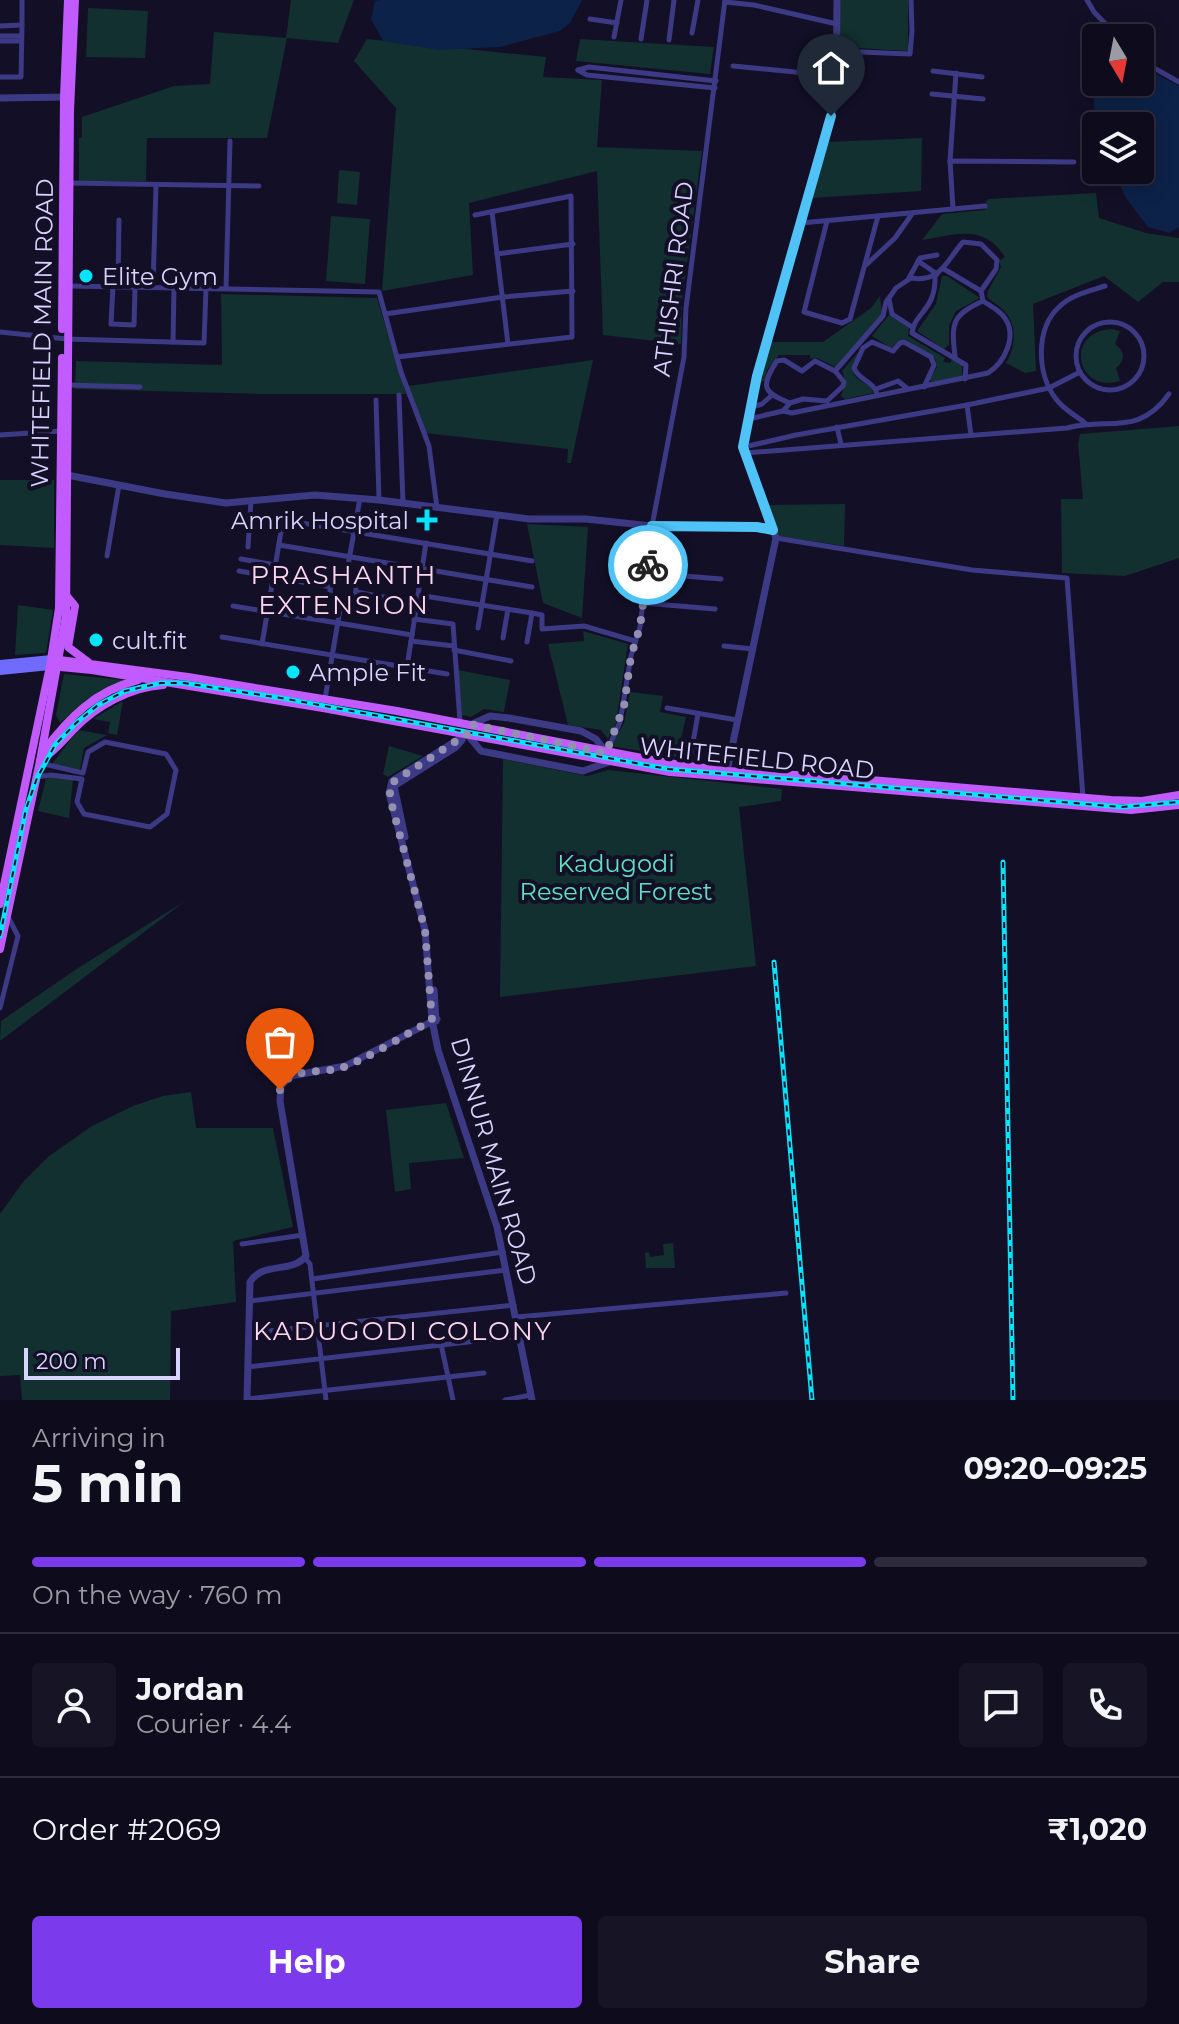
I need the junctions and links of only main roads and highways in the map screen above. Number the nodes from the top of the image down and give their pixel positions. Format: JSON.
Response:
{"nodes":[{"id":1,"x":68,"y":0,"type":"edge"},
{"id":2,"x":75,"y":0,"type":"edge"},
{"id":3,"x":67,"y":97,"type":"junction"},
{"id":4,"x":65,"y":339,"type":"junction"},
{"id":5,"x":67,"y":479,"type":"junction"},
{"id":6,"x":64,"y":519,"type":"dead end"},
{"id":7,"x":66,"y":595,"type":"junction"},
{"id":8,"x":88,"y":662,"type":"junction"},
{"id":9,"x":54,"y":663,"type":"junction"},
{"id":10,"x":0,"y":664,"type":"edge"},
{"id":11,"x":0,"y":671,"type":"edge"},
{"id":12,"x":147,"y":679,"type":"junction"},
{"id":13,"x":176,"y":684,"type":"junction"},
{"id":14,"x":235,"y":689,"type":"junction"},
{"id":15,"x":247,"y":691,"type":"junction"},
{"id":16,"x":608,"y":757,"type":"junction"},
{"id":17,"x":40,"y":760,"type":"junction"},
{"id":18,"x":1179,"y":795,"type":"edge"},
{"id":19,"x":1179,"y":805,"type":"edge"},
{"id":20,"x":0,"y":904,"type":"edge"},
{"id":21,"x":0,"y":949,"type":"edge"}],
"edges":[{"from":1,"to":3,"type":"main road","name":"WHITEFIELD MAIN ROAD"},
{"from":2,"to":3,"type":"main road","name":"WHITEFIELD MAIN ROAD"},
{"from":3,"to":4,"type":"main road","name":"WHITEFIELD MAIN ROAD"},
{"from":3,"to":4,"type":"main road","name":"WHITEFIELD MAIN ROAD"},
{"from":4,"to":5,"type":"main road","name":"WHITEFIELD MAIN ROAD"},
{"from":4,"to":9,"type":"main road","name":"WHITEFIELD MAIN ROAD"},
{"from":5,"to":6,"type":"main road"},
{"from":5,"to":7,"type":"main road","name":"WHITEFIELD MAIN ROAD"},
{"from":7,"to":8,"type":"main road"},
{"from":7,"to":9,"type":"main road","name":"WHITEFIELD MAIN ROAD"},
{"from":8,"to":9,"type":"main road","name":"WHITEFIELD ROAD"},
{"from":8,"to":14,"type":"main road","name":"WHITEFIELD ROAD"},
{"from":9,"to":10,"type":"main road"},
{"from":9,"to":11,"type":"main road"},
{"from":9,"to":12,"type":"main road","name":"WHITEFIELD ROAD"},
{"from":9,"to":17,"type":"main road"},
{"from":9,"to":20,"type":"main road"},
{"from":12,"to":13,"type":"main road","name":"WHITEFIELD ROAD"},
{"from":12,"to":17,"type":"main road"},
{"from":13,"to":14,"type":"main road","name":"WHITEFIELD ROAD"},
{"from":13,"to":17,"type":"main road"},
{"from":14,"to":15,"type":"main road","name":"WHITEFIELD ROAD"},
{"from":15,"to":16,"type":"main road","name":"WHITEFIELD ROAD"},
{"from":15,"to":16,"type":"main road","name":"WHITEFIELD ROAD"},
{"from":16,"to":18,"type":"main road","name":"WHITEFIELD ROAD"},
{"from":16,"to":19,"type":"main road","name":"WHITEFIELD ROAD"},
{"from":17,"to":21,"type":"main road"}]}
